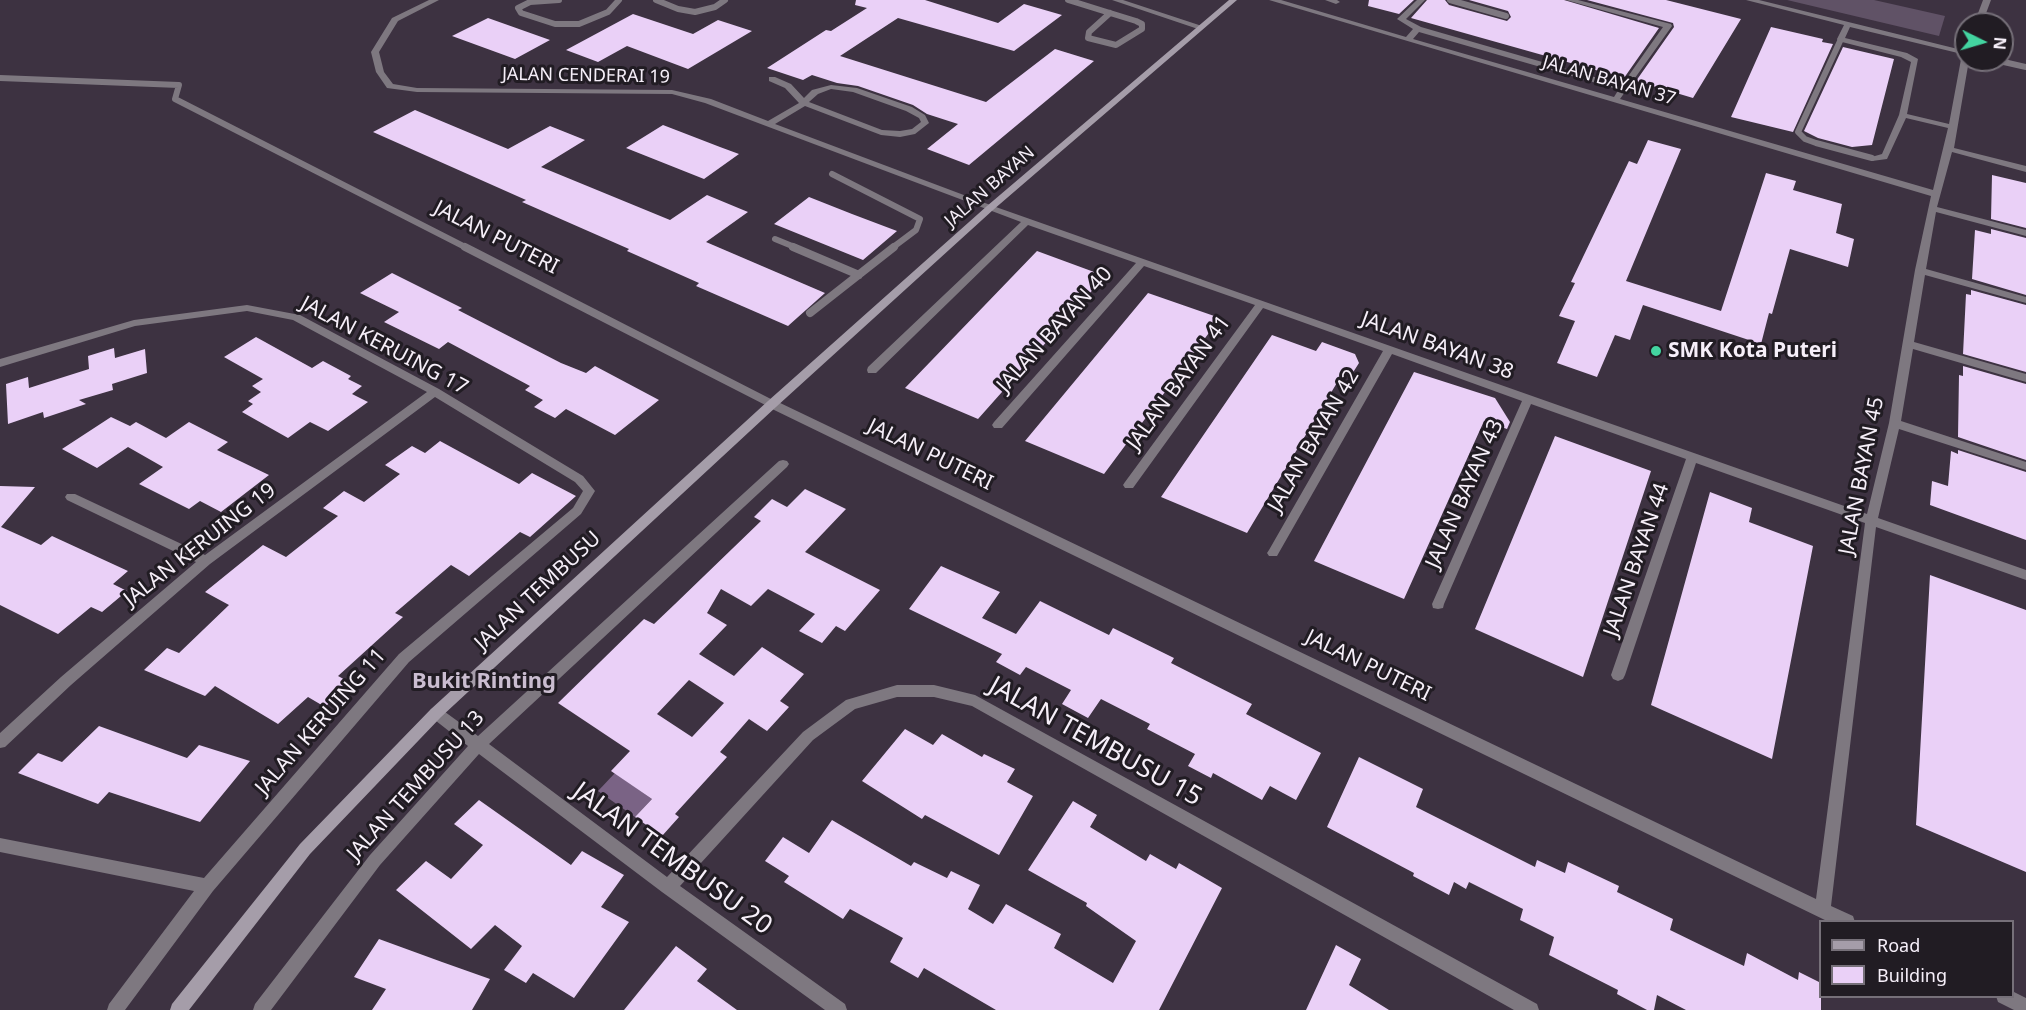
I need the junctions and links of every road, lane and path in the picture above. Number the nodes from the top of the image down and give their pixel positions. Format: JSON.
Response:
{"nodes":[{"id":1,"x":435,"y":0,"type":"edge"},
{"id":2,"x":559,"y":0,"type":"edge"},
{"id":3,"x":619,"y":0,"type":"edge"},
{"id":4,"x":656,"y":0,"type":"edge"},
{"id":5,"x":725,"y":0,"type":"edge"},
{"id":6,"x":1068,"y":0,"type":"edge"},
{"id":7,"x":1116,"y":0,"type":"edge"},
{"id":8,"x":1233,"y":0,"type":"edge"},
{"id":9,"x":1273,"y":0,"type":"edge"},
{"id":10,"x":1421,"y":0,"type":"edge"},
{"id":11,"x":1450,"y":0,"type":"edge"},
{"id":12,"x":1569,"y":0,"type":"edge"},
{"id":13,"x":1750,"y":0,"type":"edge"},
{"id":14,"x":1110,"y":13,"type":"junction"},
{"id":15,"x":1506,"y":16,"type":"dead end"},
{"id":16,"x":1848,"y":24,"type":"junction"},
{"id":17,"x":1201,"y":27,"type":"junction"},
{"id":18,"x":1418,"y":29,"type":"junction"},
{"id":19,"x":1408,"y":39,"type":"junction"},
{"id":20,"x":1841,"y":39,"type":"junction"},
{"id":21,"x":1954,"y":51,"type":"edge"},
{"id":22,"x":1963,"y":72,"type":"edge"},
{"id":23,"x":0,"y":78,"type":"edge"},
{"id":24,"x":772,"y":79,"type":"dead end"},
{"id":25,"x":1620,"y":87,"type":"dead end"},
{"id":26,"x":1616,"y":100,"type":"junction"},
{"id":27,"x":804,"y":103,"type":"junction"},
{"id":28,"x":1903,"y":115,"type":"junction"},
{"id":29,"x":769,"y":124,"type":"junction"},
{"id":30,"x":1953,"y":127,"type":"junction"},
{"id":31,"x":1949,"y":149,"type":"junction"},
{"id":32,"x":1872,"y":158,"type":"joint"},
{"id":33,"x":2026,"y":169,"type":"edge"},
{"id":34,"x":832,"y":174,"type":"dead end"},
{"id":35,"x":1935,"y":194,"type":"junction"},
{"id":36,"x":990,"y":208,"type":"junction"},
{"id":37,"x":1932,"y":208,"type":"junction"},
{"id":38,"x":1027,"y":221,"type":"junction"},
{"id":39,"x":2026,"y":233,"type":"edge"},
{"id":40,"x":775,"y":239,"type":"dead end"},
{"id":41,"x":1142,"y":262,"type":"junction"},
{"id":42,"x":1920,"y":270,"type":"junction"},
{"id":43,"x":858,"y":275,"type":"junction"},
{"id":44,"x":2026,"y":300,"type":"edge"},
{"id":45,"x":1261,"y":304,"type":"junction"},
{"id":46,"x":810,"y":313,"type":"dead end"},
{"id":47,"x":1908,"y":344,"type":"junction"},
{"id":48,"x":1389,"y":350,"type":"junction"},
{"id":49,"x":0,"y":363,"type":"edge"},
{"id":50,"x":872,"y":370,"type":"dead end"},
{"id":51,"x":2026,"y":378,"type":"edge"},
{"id":52,"x":435,"y":392,"type":"junction"},
{"id":53,"x":1528,"y":399,"type":"junction"},
{"id":54,"x":772,"y":404,"type":"junction"},
{"id":55,"x":1895,"y":423,"type":"junction"},
{"id":56,"x":998,"y":425,"type":"dead end"},
{"id":57,"x":1692,"y":457,"type":"junction"},
{"id":58,"x":783,"y":464,"type":"dead end"},
{"id":59,"x":2026,"y":466,"type":"edge"},
{"id":60,"x":1129,"y":485,"type":"dead end"},
{"id":61,"x":588,"y":491,"type":"joint"},
{"id":62,"x":71,"y":497,"type":"dead end"},
{"id":63,"x":1870,"y":520,"type":"junction"},
{"id":64,"x":1273,"y":553,"type":"dead end"},
{"id":65,"x":206,"y":561,"type":"junction"},
{"id":66,"x":2026,"y":575,"type":"edge"},
{"id":67,"x":1438,"y":604,"type":"dead end"},
{"id":68,"x":1618,"y":675,"type":"dead end"},
{"id":69,"x":436,"y":713,"type":"junction"},
{"id":70,"x":0,"y":742,"type":"edge"},
{"id":71,"x":478,"y":745,"type":"junction"},
{"id":72,"x":0,"y":845,"type":"edge"},
{"id":73,"x":207,"y":886,"type":"junction"},
{"id":74,"x":668,"y":887,"type":"junction"},
{"id":75,"x":1823,"y":910,"type":"junction"},
{"id":76,"x":1845,"y":920,"type":"edge"},
{"id":77,"x":2008,"y":998,"type":"edge"},
{"id":78,"x":2026,"y":1007,"type":"edge"},
{"id":79,"x":115,"y":1010,"type":"edge"},
{"id":80,"x":178,"y":1010,"type":"edge"},
{"id":81,"x":261,"y":1010,"type":"edge"},
{"id":82,"x":838,"y":1010,"type":"edge"},
{"id":83,"x":1531,"y":1010,"type":"edge"}],
"edges":[{"from":1,"to":29,"type":"street","name":"JALAN CENDERAI 19"},
{"from":2,"to":3,"type":"lane"},
{"from":4,"to":5,"type":"lane"},
{"from":6,"to":14,"type":"lane"},
{"from":7,"to":17,"type":"street"},
{"from":8,"to":17,"type":"street","name":"JALAN BAYAN"},
{"from":9,"to":19,"type":"street","name":"JALAN BAYAN 37"},
{"from":10,"to":18,"type":"street"},
{"from":11,"to":15,"type":"lane"},
{"from":12,"to":26,"type":"street"},
{"from":13,"to":16,"type":"street"},
{"from":14,"to":14,"type":"lane"},
{"from":16,"to":20,"type":"street"},
{"from":16,"to":21,"type":"street"},
{"from":17,"to":36,"type":"street","name":"JALAN BAYAN"},
{"from":18,"to":19,"type":"street"},
{"from":18,"to":25,"type":"street"},
{"from":19,"to":26,"type":"street","name":"JALAN BAYAN 37"},
{"from":20,"to":28,"type":"street"},
{"from":20,"to":32,"type":"lane"},
{"from":22,"to":30,"type":"street","name":"JALAN BAYAN 45"},
{"from":23,"to":54,"type":"lane","name":"JALAN PUTERI"},
{"from":24,"to":27,"type":"street"},
{"from":26,"to":35,"type":"street","name":"JALAN BAYAN 37"},
{"from":27,"to":27,"type":"street"},
{"from":27,"to":29,"type":"street"},
{"from":28,"to":30,"type":"street"},
{"from":28,"to":32,"type":"street"},
{"from":29,"to":36,"type":"street","name":"JALAN CENDERAI 19"},
{"from":30,"to":31,"type":"street","name":"JALAN BAYAN 45"},
{"from":31,"to":33,"type":"street"},
{"from":31,"to":35,"type":"street","name":"JALAN BAYAN 45"},
{"from":34,"to":43,"type":"lane"},
{"from":35,"to":37,"type":"street","name":"JALAN BAYAN 45"},
{"from":36,"to":38,"type":"street","name":"JALAN BAYAN 38"},
{"from":36,"to":54,"type":"street","name":"JALAN BAYAN"},
{"from":37,"to":39,"type":"street"},
{"from":37,"to":42,"type":"street","name":"JALAN BAYAN 45"},
{"from":38,"to":41,"type":"street","name":"JALAN BAYAN 38"},
{"from":38,"to":50,"type":"street"},
{"from":40,"to":43,"type":"lane"},
{"from":41,"to":45,"type":"street","name":"JALAN BAYAN 38"},
{"from":41,"to":56,"type":"street","name":"JALAN BAYAN 40"},
{"from":42,"to":44,"type":"street"},
{"from":42,"to":47,"type":"street","name":"JALAN BAYAN 45"},
{"from":43,"to":46,"type":"lane"},
{"from":45,"to":48,"type":"street","name":"JALAN BAYAN 38"},
{"from":45,"to":60,"type":"street","name":"JALAN BAYAN 41"},
{"from":47,"to":51,"type":"street"},
{"from":47,"to":55,"type":"street","name":"JALAN BAYAN 45"},
{"from":48,"to":53,"type":"street","name":"JALAN BAYAN 38"},
{"from":48,"to":64,"type":"street","name":"JALAN BAYAN 42"},
{"from":49,"to":52,"type":"street","name":"JALAN KERUING 17"},
{"from":52,"to":61,"type":"street","name":"JALAN KERUING 17"},
{"from":52,"to":65,"type":"street","name":"JALAN KERUING 19"},
{"from":53,"to":57,"type":"street","name":"JALAN BAYAN 38"},
{"from":53,"to":67,"type":"street","name":"JALAN BAYAN 43"},
{"from":54,"to":69,"type":"street","name":"JALAN TEMBUSU"},
{"from":54,"to":75,"type":"street","name":"JALAN PUTERI"},
{"from":55,"to":59,"type":"street"},
{"from":55,"to":63,"type":"street","name":"JALAN BAYAN 45"},
{"from":57,"to":63,"type":"street","name":"JALAN BAYAN 38"},
{"from":57,"to":68,"type":"street","name":"JALAN BAYAN 44"},
{"from":58,"to":71,"type":"street","name":"JALAN TEMBUSU 13"},
{"from":61,"to":73,"type":"street","name":"JALAN KERUING 11"},
{"from":62,"to":65,"type":"street"},
{"from":63,"to":66,"type":"street","name":"JALAN BAYAN 38"},
{"from":63,"to":75,"type":"street","name":"JALAN BAYAN 45"},
{"from":65,"to":70,"type":"street","name":"JALAN KERUING 19"},
{"from":69,"to":71,"type":"street","name":"JALAN TEMBUSU 20"},
{"from":69,"to":80,"type":"street","name":"JALAN TEMBUSU"},
{"from":71,"to":74,"type":"street","name":"JALAN TEMBUSU 20"},
{"from":71,"to":81,"type":"street","name":"JALAN TEMBUSU 13"},
{"from":72,"to":73,"type":"street"},
{"from":73,"to":79,"type":"street","name":"JALAN KERUING 11"},
{"from":74,"to":82,"type":"street","name":"JALAN TEMBUSU 20"},
{"from":74,"to":83,"type":"street","name":"JALAN TEMBUSU 15"},
{"from":75,"to":76,"type":"street","name":"JALAN PUTERI"},
{"from":77,"to":78,"type":"street"}]}
